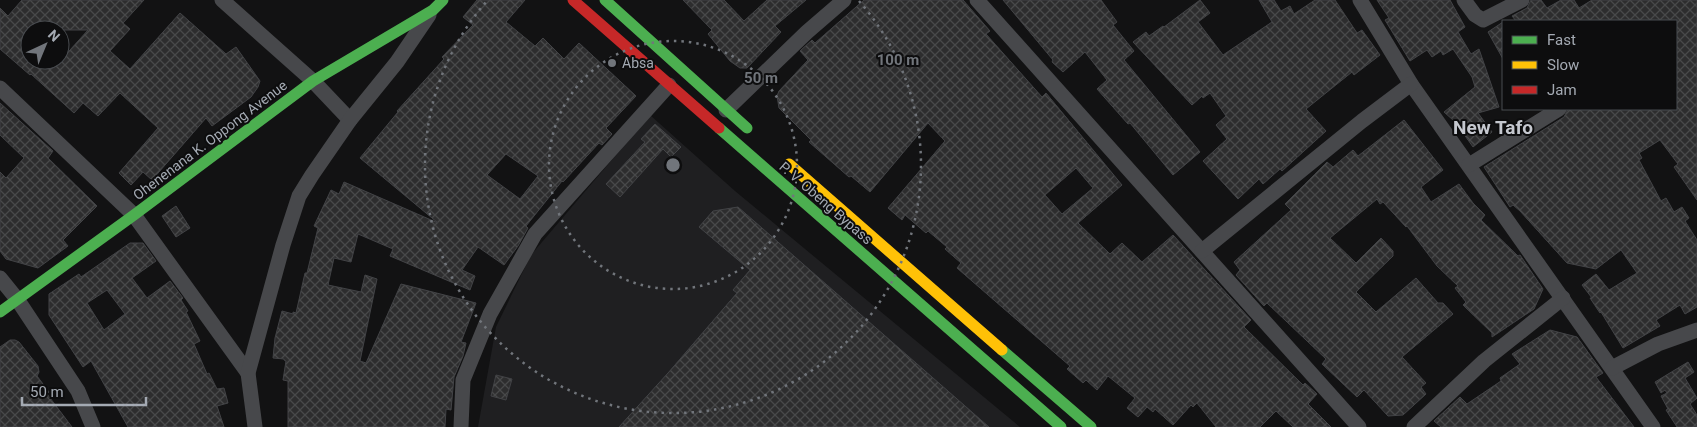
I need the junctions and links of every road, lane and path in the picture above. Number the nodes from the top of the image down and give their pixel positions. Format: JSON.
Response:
{"nodes":[{"id":1,"x":222,"y":0,"type":"edge"},
{"id":2,"x":573,"y":0,"type":"edge"},
{"id":3,"x":605,"y":0,"type":"edge"},
{"id":4,"x":844,"y":0,"type":"edge"},
{"id":5,"x":977,"y":0,"type":"edge"},
{"id":6,"x":1360,"y":0,"type":"edge"},
{"id":7,"x":1464,"y":0,"type":"edge"},
{"id":8,"x":1522,"y":0,"type":"edge"},
{"id":9,"x":438,"y":5,"type":"edge"},
{"id":10,"x":313,"y":81,"type":"junction"},
{"id":11,"x":1411,"y":84,"type":"junction"},
{"id":12,"x":669,"y":85,"type":"junction"},
{"id":13,"x":0,"y":88,"type":"edge"},
{"id":14,"x":726,"y":110,"type":"junction"},
{"id":15,"x":1557,"y":110,"type":"edge"},
{"id":16,"x":350,"y":120,"type":"junction"},
{"id":17,"x":755,"y":135,"type":"dead end"},
{"id":18,"x":777,"y":154,"type":"dead end"},
{"id":19,"x":1468,"y":165,"type":"junction"},
{"id":20,"x":134,"y":215,"type":"junction"},
{"id":21,"x":1202,"y":251,"type":"junction"},
{"id":22,"x":0,"y":278,"type":"edge"},
{"id":23,"x":1563,"y":298,"type":"junction"},
{"id":24,"x":17,"y":299,"type":"junction"},
{"id":25,"x":0,"y":312,"type":"edge"},
{"id":26,"x":1697,"y":330,"type":"edge"},
{"id":27,"x":1612,"y":368,"type":"junction"},
{"id":28,"x":248,"y":373,"type":"junction"},
{"id":29,"x":93,"y":427,"type":"edge"},
{"id":30,"x":255,"y":427,"type":"edge"},
{"id":31,"x":462,"y":427,"type":"edge"},
{"id":32,"x":1061,"y":427,"type":"edge"},
{"id":33,"x":1091,"y":427,"type":"edge"},
{"id":34,"x":1359,"y":427,"type":"edge"},
{"id":35,"x":1414,"y":427,"type":"edge"},
{"id":36,"x":1653,"y":427,"type":"edge"}],
"edges":[{"from":1,"to":10,"type":"street"},
{"from":2,"to":12,"type":"main road","name":"P. V. Obeng Bypass"},
{"from":3,"to":14,"type":"main road"},
{"from":4,"to":14,"type":"street"},
{"from":5,"to":21,"type":"street"},
{"from":6,"to":11,"type":"street"},
{"from":7,"to":8,"type":"street"},
{"from":9,"to":10,"type":"main road","name":"Ohenenana K. Oppong Avenue"},
{"from":9,"to":16,"type":"street"},
{"from":10,"to":16,"type":"street"},
{"from":10,"to":20,"type":"main road","name":"Ohenenana K. Oppong Avenue"},
{"from":11,"to":19,"type":"street"},
{"from":11,"to":21,"type":"street"},
{"from":12,"to":31,"type":"street"},
{"from":12,"to":32,"type":"main road","name":"P. V. Obeng Bypass"},
{"from":13,"to":20,"type":"street"},
{"from":14,"to":17,"type":"main road"},
{"from":15,"to":19,"type":"street"},
{"from":16,"to":28,"type":"street"},
{"from":18,"to":33,"type":"main road","name":"P. V. Obeng Bypass"},
{"from":19,"to":23,"type":"street"},
{"from":20,"to":24,"type":"main road","name":"Ohenenana K. Oppong Avenue"},
{"from":20,"to":28,"type":"street"},
{"from":21,"to":34,"type":"street"},
{"from":22,"to":24,"type":"street"},
{"from":23,"to":27,"type":"street"},
{"from":23,"to":35,"type":"street"},
{"from":24,"to":25,"type":"main road","name":"Ohenenana K. Oppong Avenue"},
{"from":24,"to":29,"type":"street"},
{"from":26,"to":27,"type":"street"},
{"from":27,"to":36,"type":"street"},
{"from":28,"to":30,"type":"street"}]}
